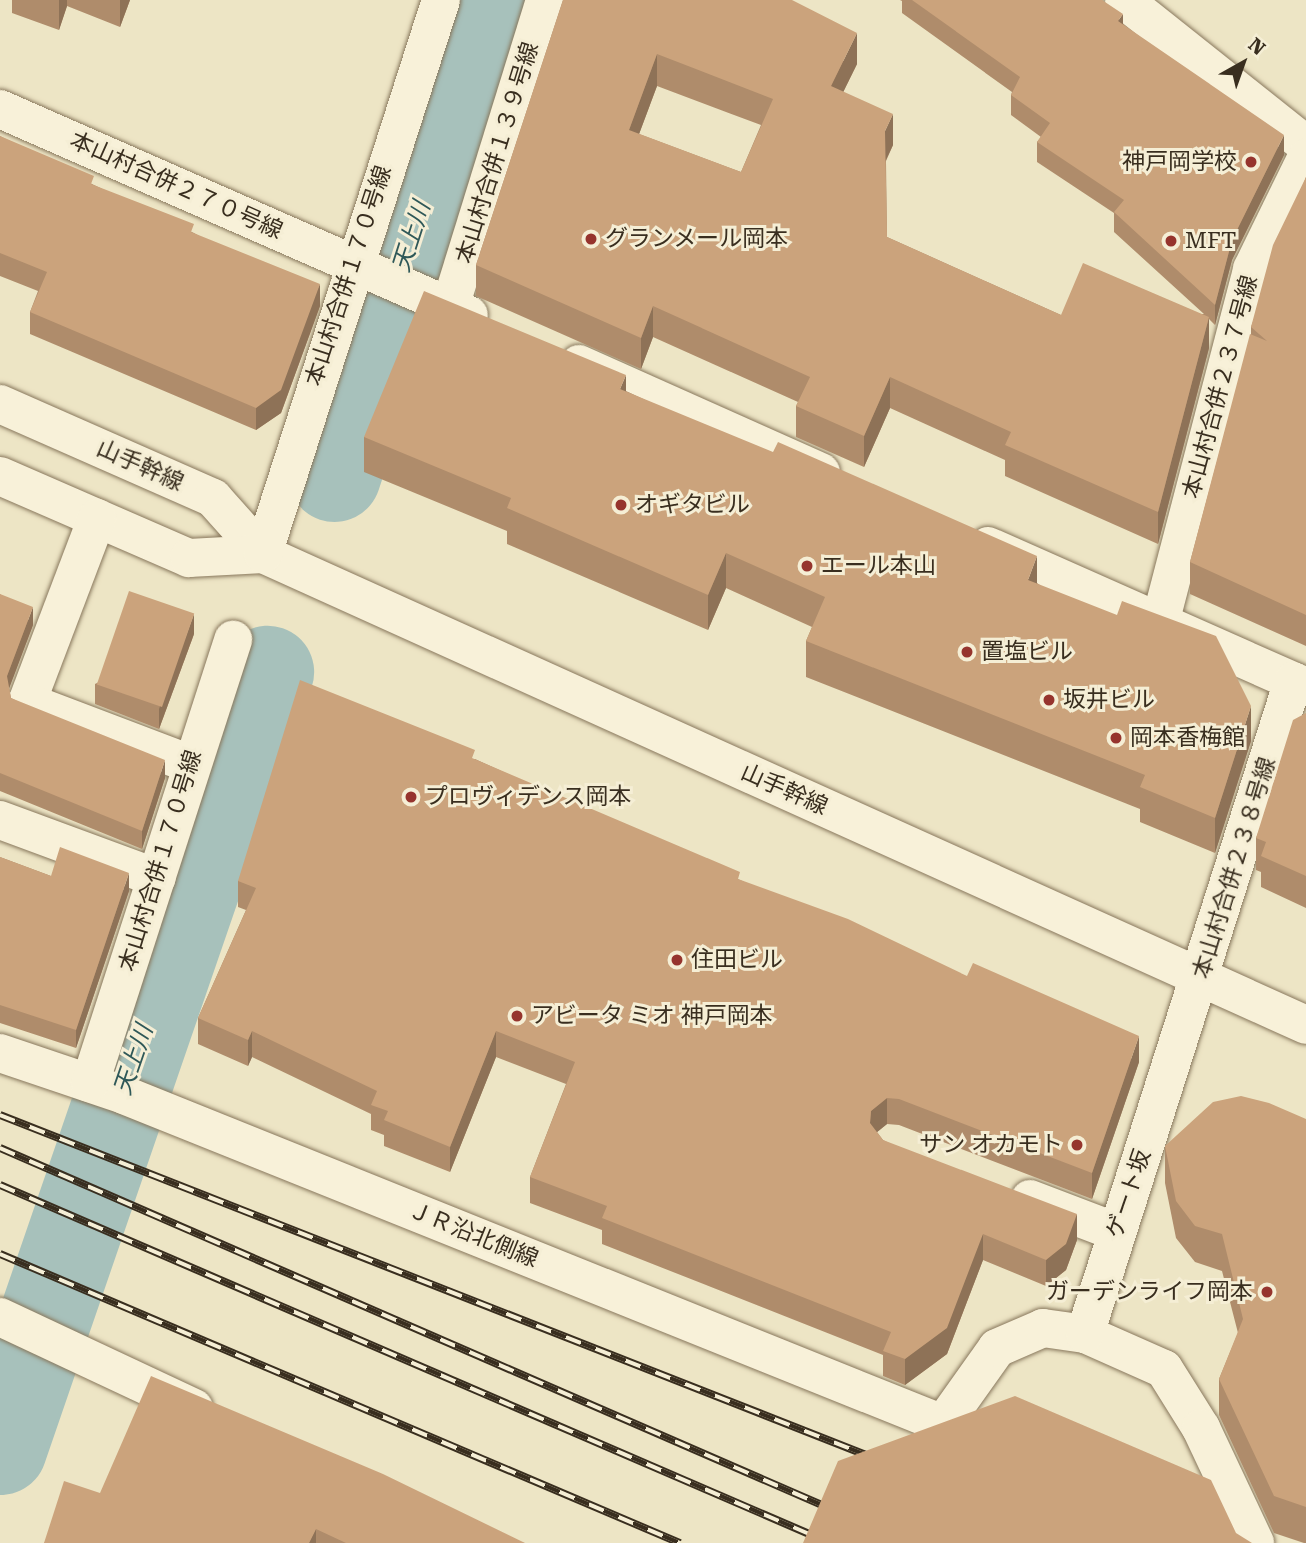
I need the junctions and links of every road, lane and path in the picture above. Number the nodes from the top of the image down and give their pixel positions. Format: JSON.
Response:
{"nodes":[{"id":1,"x":441,"y":0,"type":"edge"},
{"id":2,"x":545,"y":0,"type":"edge"},
{"id":3,"x":1124,"y":0,"type":"edge"},
{"id":4,"x":0,"y":109,"type":"edge"},
{"id":5,"x":1306,"y":145,"type":"edge"},
{"id":6,"x":1306,"y":159,"type":"edge"},
{"id":7,"x":352,"y":263,"type":"junction"},
{"id":8,"x":450,"y":307,"type":"junction"},
{"id":9,"x":501,"y":329,"type":"edge"},
{"id":10,"x":539,"y":346,"type":"edge"},
{"id":11,"x":0,"y":404,"type":"edge"},
{"id":12,"x":0,"y":476,"type":"edge"},
{"id":13,"x":856,"y":487,"type":"edge"},
{"id":14,"x":97,"y":518,"type":"junction"},
{"id":15,"x":957,"y":532,"type":"edge"},
{"id":16,"x":263,"y":554,"type":"junction"},
{"id":17,"x":1160,"y":623,"type":"junction"},
{"id":18,"x":233,"y":639,"type":"dead end"},
{"id":19,"x":1299,"y":684,"type":"edge"},
{"id":20,"x":190,"y":764,"type":"junction"},
{"id":21,"x":0,"y":820,"type":"edge"},
{"id":22,"x":157,"y":878,"type":"junction"},
{"id":23,"x":1201,"y":979,"type":"junction"},
{"id":24,"x":1306,"y":1025,"type":"edge"},
{"id":25,"x":0,"y":1054,"type":"edge"},
{"id":26,"x":1177,"y":1056,"type":"joint"},
{"id":27,"x":90,"y":1083,"type":"junction"},
{"id":28,"x":994,"y":1185,"type":"edge"},
{"id":29,"x":1111,"y":1230,"type":"dead end"},
{"id":30,"x":0,"y":1317,"type":"edge"},
{"id":31,"x":1085,"y":1334,"type":"junction"},
{"id":32,"x":229,"y":1423,"type":"edge"},
{"id":33,"x":1255,"y":1543,"type":"edge"}],
"edges":[{"from":1,"to":7,"type":"street","name":"本山村合併１７０号線"},
{"from":2,"to":8,"type":"street","name":"本山村合併１３９号線"},
{"from":3,"to":5,"type":"street"},
{"from":4,"to":7,"type":"street","name":"本山村合併２７０号線"},
{"from":6,"to":17,"type":"street","name":"本山村合併２３７号線"},
{"from":7,"to":8,"type":"street","name":"本山村合併２７０号線"},
{"from":7,"to":16,"type":"street","name":"本山村合併１７０号線"},
{"from":8,"to":9,"type":"street","name":"本山村合併２７０号線"},
{"from":10,"to":13,"type":"street"},
{"from":11,"to":16,"type":"street","name":"山手幹線"},
{"from":12,"to":14,"type":"street","name":"山手幹線"},
{"from":14,"to":16,"type":"street","name":"山手幹線"},
{"from":14,"to":20,"type":"street"},
{"from":15,"to":17,"type":"street"},
{"from":16,"to":23,"type":"street","name":"山手幹線"},
{"from":17,"to":19,"type":"street"},
{"from":18,"to":20,"type":"street","name":"本山村合併１７０号線"},
{"from":19,"to":23,"type":"street","name":"本山村合併２３８号線"},
{"from":20,"to":22,"type":"street","name":"本山村合併１７０号線"},
{"from":21,"to":22,"type":"street"},
{"from":22,"to":27,"type":"street","name":"本山村合併１７０号線"},
{"from":23,"to":24,"type":"street","name":"山手幹線"},
{"from":23,"to":26,"type":"street","name":"本山村合併２３８号線"},
{"from":25,"to":27,"type":"street","name":"ＪＲ沿北側線"},
{"from":26,"to":31,"type":"street","name":"ゲート坂"},
{"from":27,"to":31,"type":"street","name":"ＪＲ沿北側線"},
{"from":28,"to":29,"type":"street"},
{"from":30,"to":32,"type":"street"},
{"from":31,"to":33,"type":"street"}]}
